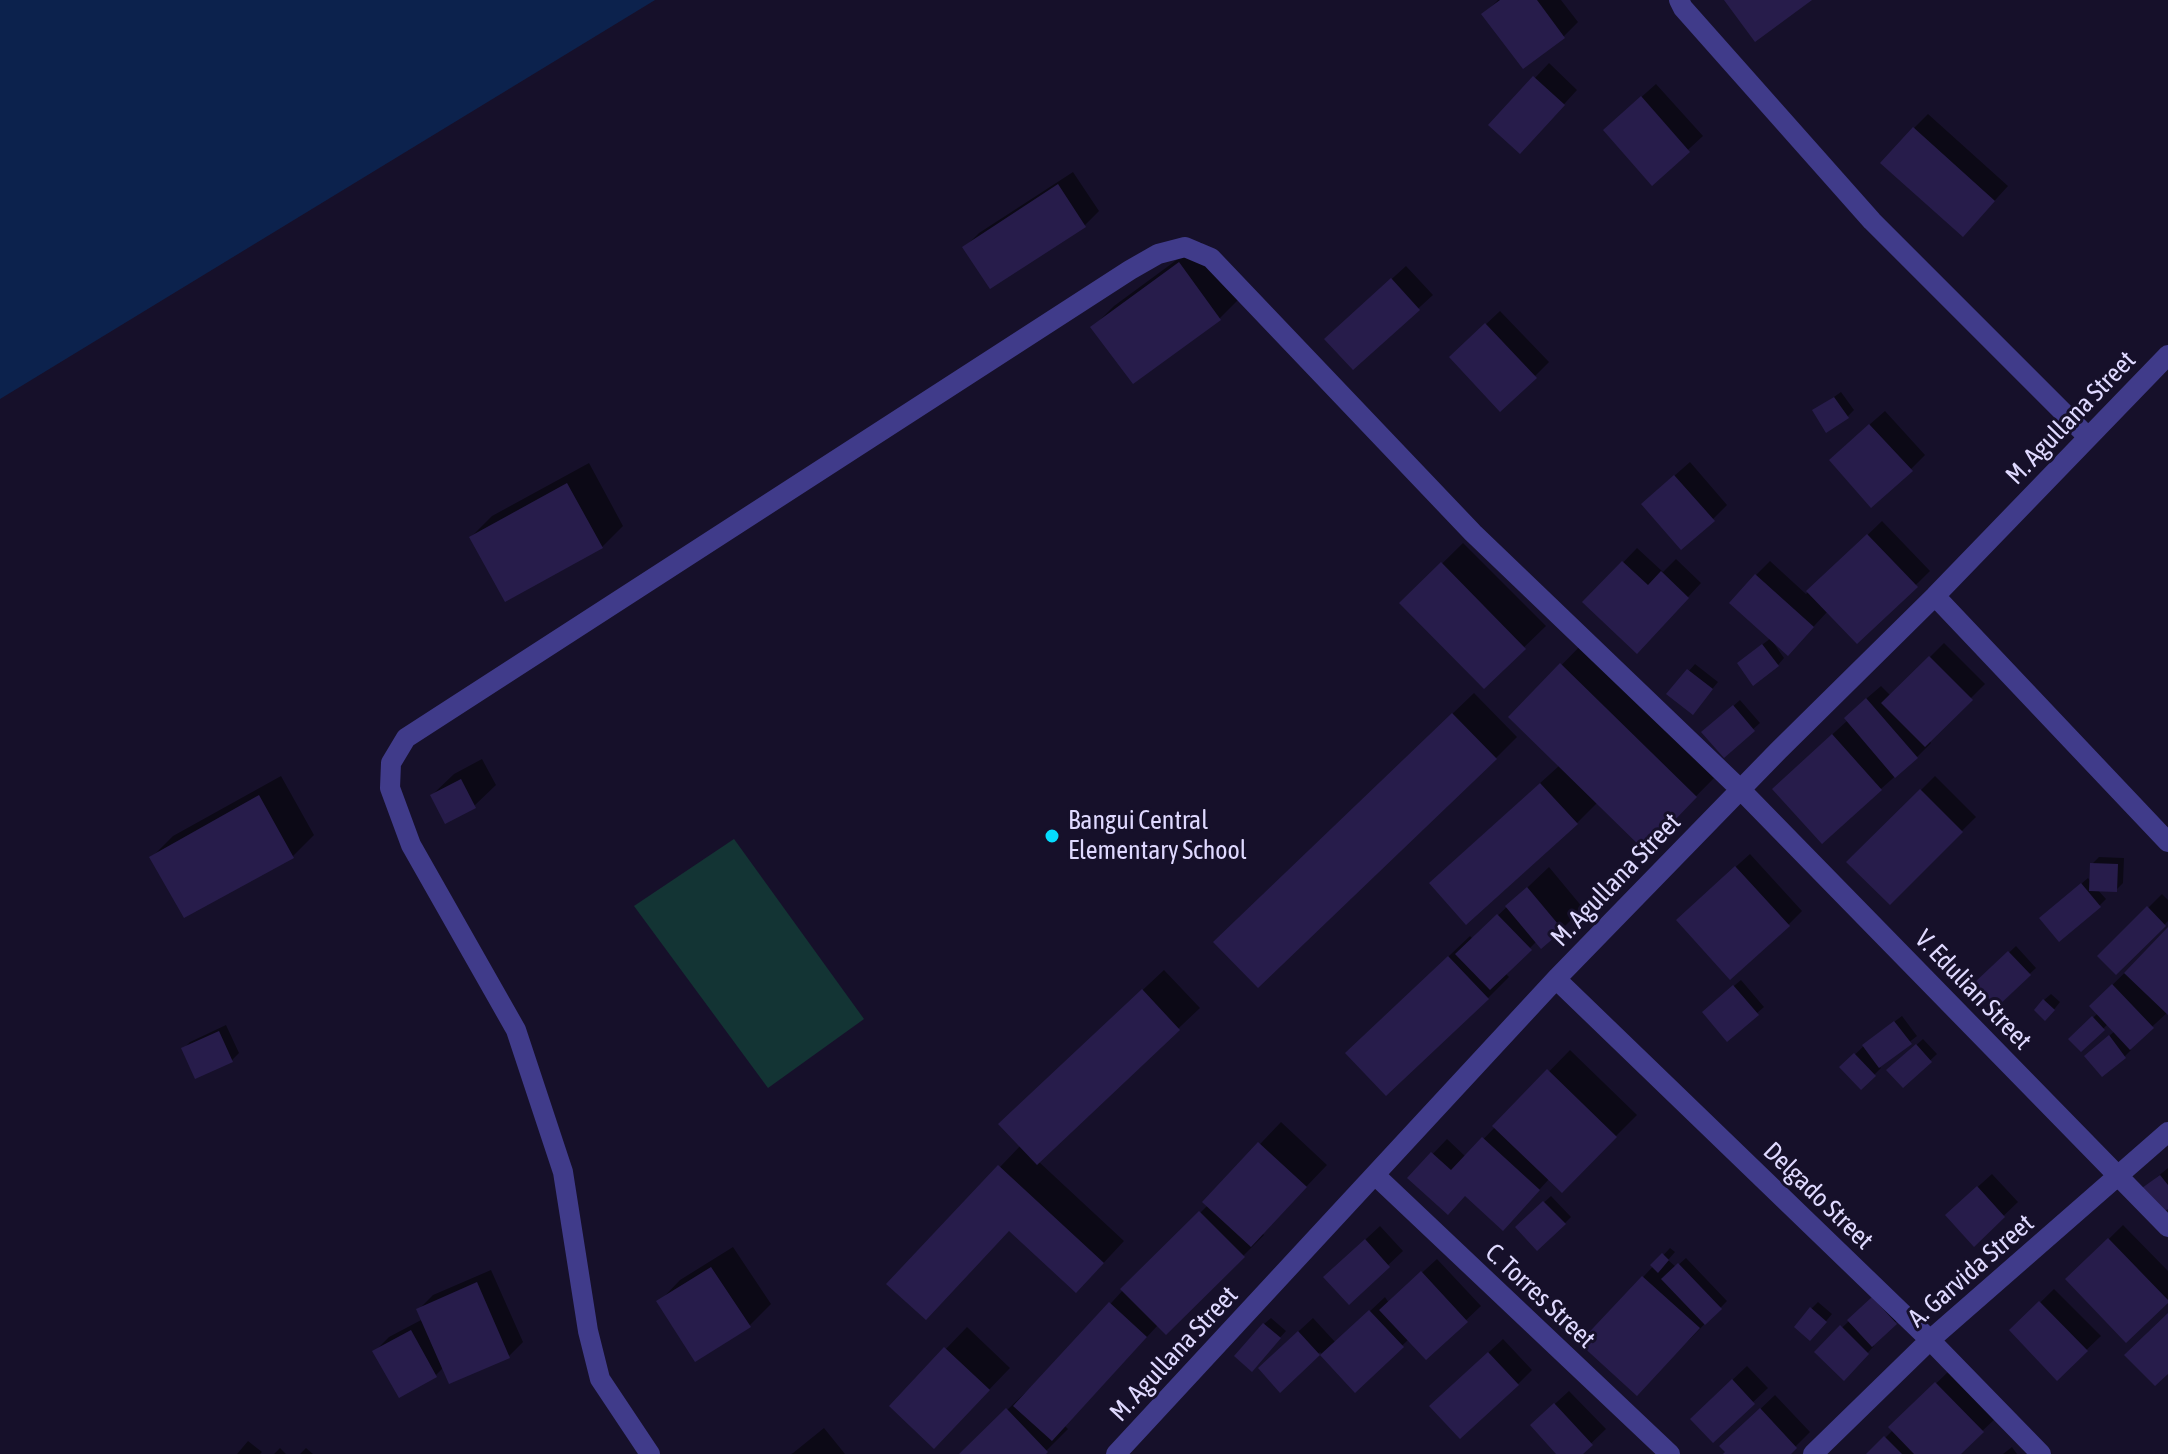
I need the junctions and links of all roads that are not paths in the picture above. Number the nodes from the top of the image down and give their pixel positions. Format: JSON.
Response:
{"nodes":[{"id":1,"x":1679,"y":0,"type":"edge"},
{"id":2,"x":2168,"y":355,"type":"edge"},
{"id":3,"x":2088,"y":437,"type":"junction"},
{"id":4,"x":1935,"y":596,"type":"junction"},
{"id":5,"x":1741,"y":790,"type":"junction"},
{"id":6,"x":2168,"y":842,"type":"edge"},
{"id":7,"x":1556,"y":979,"type":"junction"},
{"id":8,"x":2168,"y":1132,"type":"edge"},
{"id":9,"x":1375,"y":1175,"type":"junction"},
{"id":10,"x":2118,"y":1176,"type":"junction"},
{"id":11,"x":2168,"y":1227,"type":"edge"},
{"id":12,"x":1930,"y":1340,"type":"junction"},
{"id":13,"x":650,"y":1454,"type":"edge"},
{"id":14,"x":1116,"y":1454,"type":"edge"},
{"id":15,"x":1670,"y":1454,"type":"edge"},
{"id":16,"x":1813,"y":1454,"type":"edge"},
{"id":17,"x":2041,"y":1454,"type":"edge"}],
"edges":[{"from":1,"to":3,"type":"street"},
{"from":2,"to":3,"type":"street","name":"M. Agullana Street"},
{"from":3,"to":4,"type":"street","name":"M. Agullana Street"},
{"from":4,"to":5,"type":"street","name":"M. Agullana Street"},
{"from":4,"to":6,"type":"street"},
{"from":5,"to":7,"type":"street","name":"M. Agullana Street"},
{"from":5,"to":10,"type":"street","name":"V. Edulian Street"},
{"from":5,"to":13,"type":"street","name":"V. Edulian Street"},
{"from":7,"to":9,"type":"street","name":"M. Agullana Street"},
{"from":7,"to":12,"type":"street","name":"Delgado Street"},
{"from":8,"to":10,"type":"street","name":"A. Garvida Street"},
{"from":9,"to":14,"type":"street","name":"M. Agullana Street"},
{"from":9,"to":15,"type":"street","name":"C. Torres Street"},
{"from":10,"to":11,"type":"street","name":"V. Edulian Street"},
{"from":10,"to":12,"type":"street","name":"A. Garvida Street"},
{"from":12,"to":16,"type":"street","name":"A. Garvida Street"},
{"from":12,"to":17,"type":"street","name":"Delgado Street"}]}
